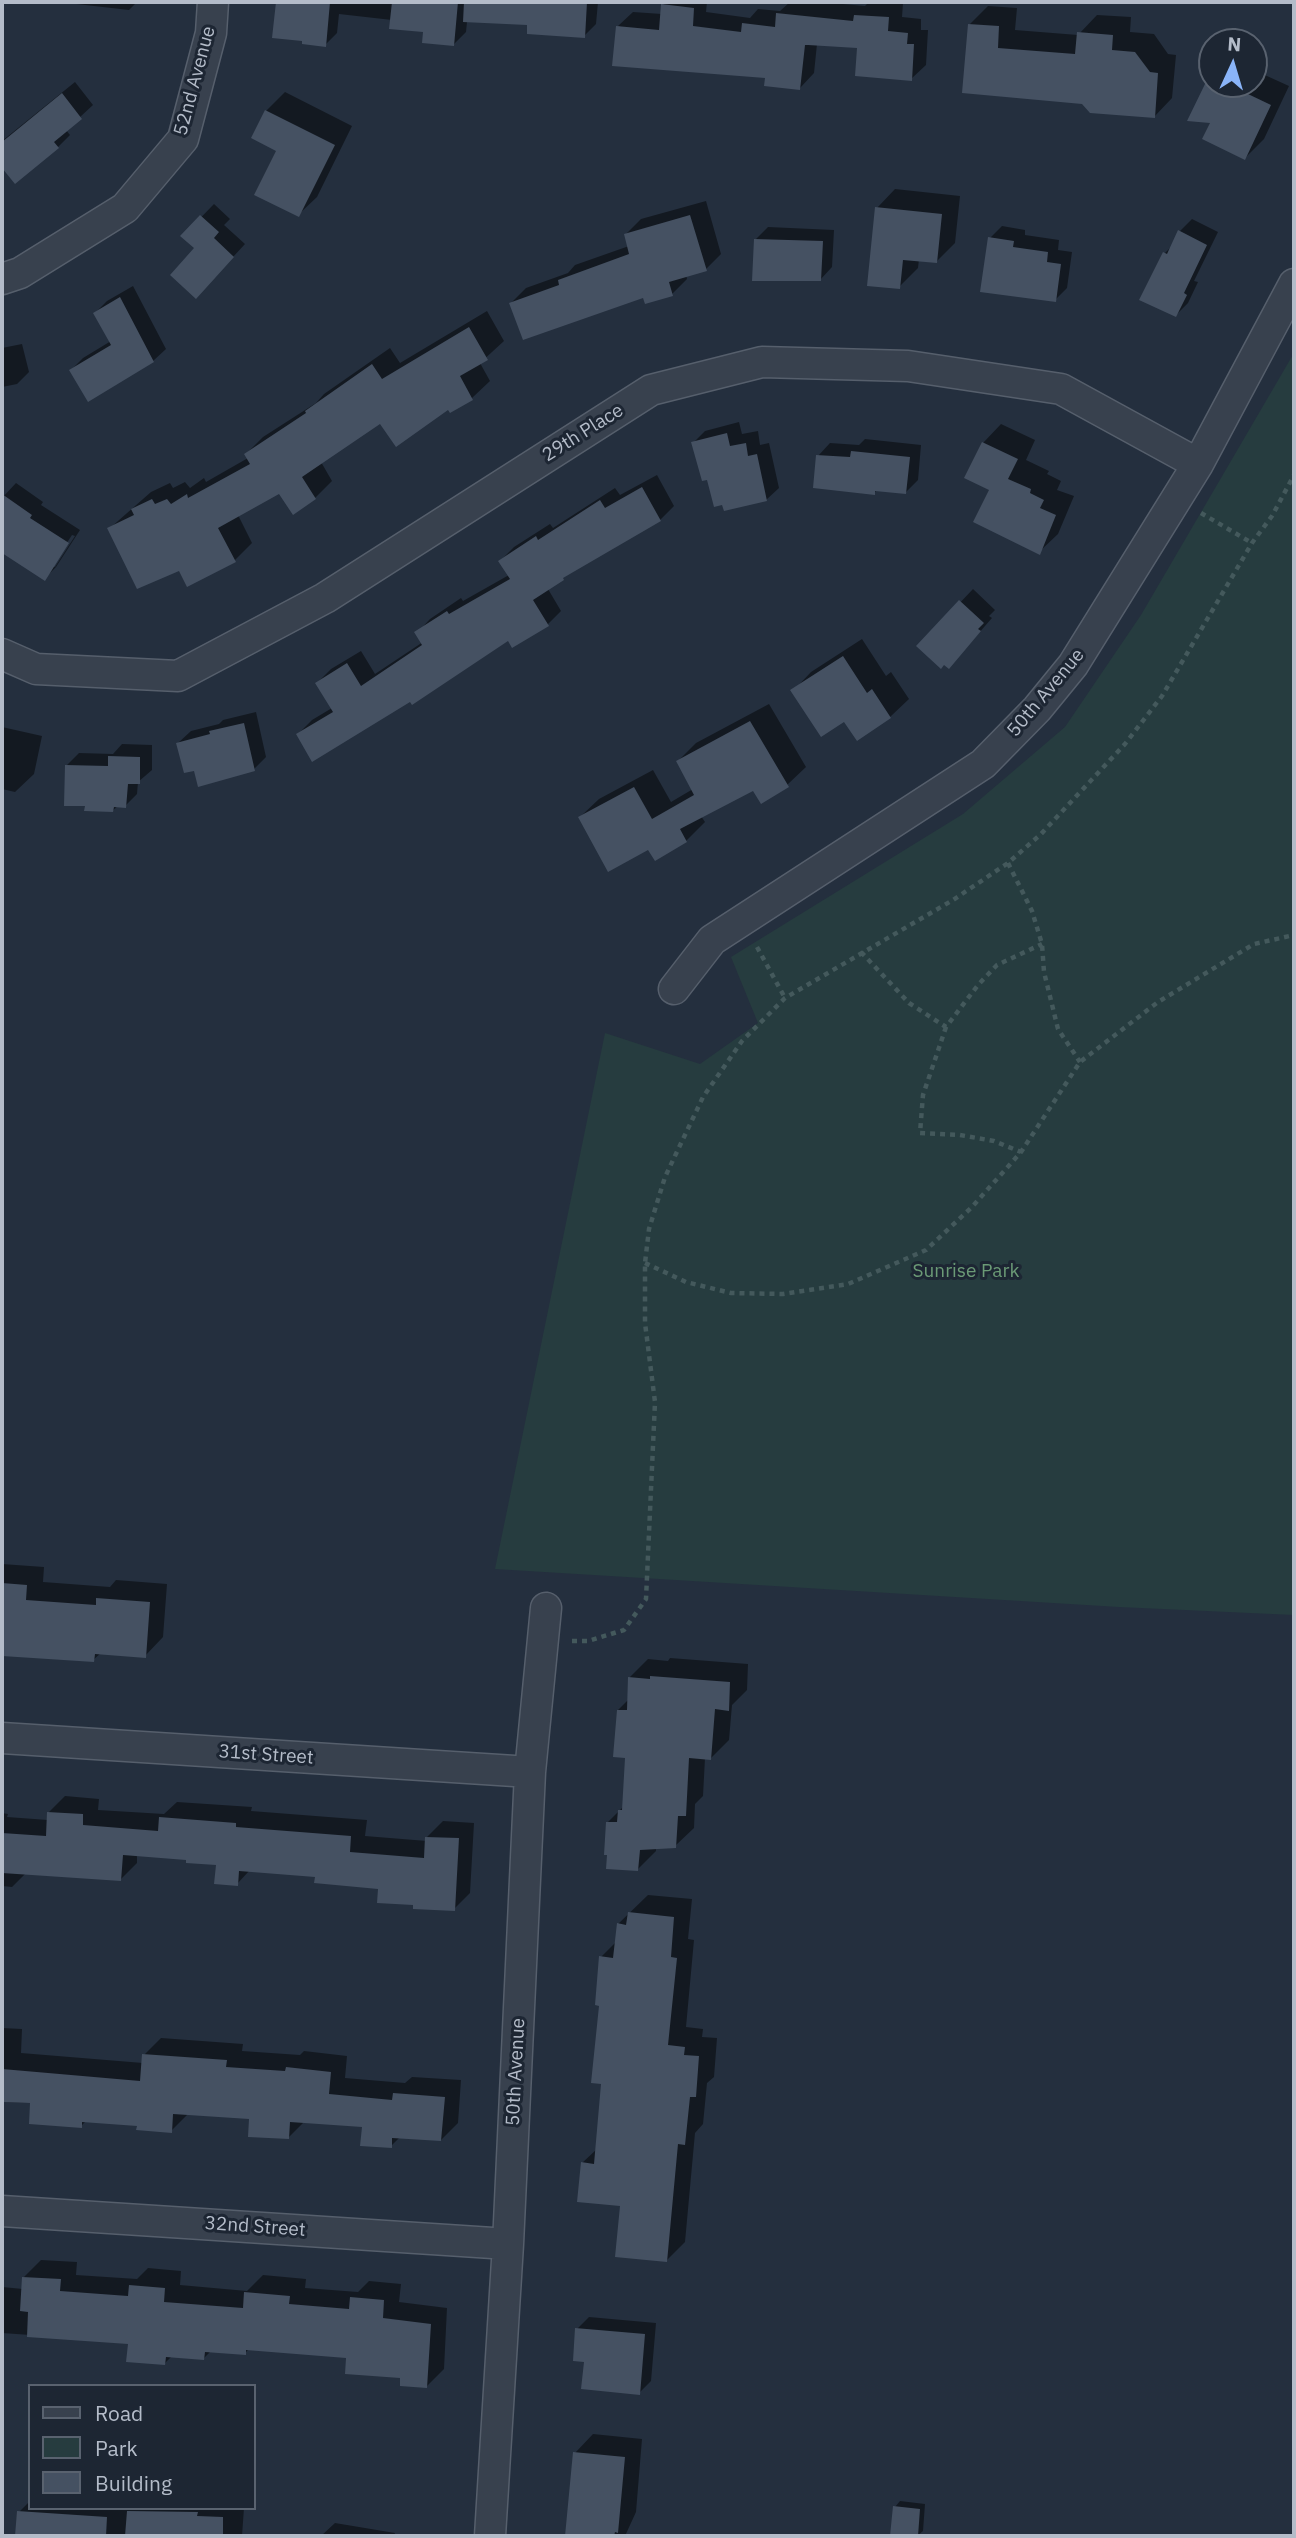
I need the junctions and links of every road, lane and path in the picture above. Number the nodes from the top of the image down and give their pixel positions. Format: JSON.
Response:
{"nodes":[{"id":1,"x":213,"y":2,"type":"edge"},
{"id":2,"x":2,"y":279,"type":"edge"},
{"id":3,"x":1294,"y":284,"type":"edge"},
{"id":4,"x":1198,"y":464,"type":"junction"},
{"id":5,"x":1294,"y":475,"type":"edge"},
{"id":6,"x":1178,"y":497,"type":"junction"},
{"id":7,"x":1252,"y":543,"type":"junction"},
{"id":8,"x":2,"y":654,"type":"edge"},
{"id":9,"x":1008,"y":863,"type":"junction"},
{"id":10,"x":742,"y":921,"type":"junction"},
{"id":11,"x":1294,"y":935,"type":"edge"},
{"id":12,"x":1042,"y":944,"type":"junction"},
{"id":13,"x":861,"y":952,"type":"junction"},
{"id":14,"x":674,"y":989,"type":"dead end"},
{"id":15,"x":785,"y":998,"type":"junction"},
{"id":16,"x":946,"y":1027,"type":"junction"},
{"id":17,"x":1080,"y":1062,"type":"junction"},
{"id":18,"x":1021,"y":1152,"type":"junction"},
{"id":19,"x":645,"y":1263,"type":"junction"},
{"id":20,"x":545,"y":1608,"type":"dead end"},
{"id":21,"x":543,"y":1641,"type":"junction"},
{"id":22,"x":2,"y":1738,"type":"edge"},
{"id":23,"x":530,"y":1772,"type":"junction"},
{"id":24,"x":2,"y":2211,"type":"edge"},
{"id":25,"x":508,"y":2244,"type":"junction"},
{"id":26,"x":490,"y":2536,"type":"edge"}],
"edges":[{"from":1,"to":2,"type":"street","name":"52nd Avenue"},
{"from":3,"to":4,"type":"street","name":"50th Avenue"},
{"from":4,"to":6,"type":"street","name":"50th Avenue"},
{"from":4,"to":8,"type":"street","name":"29th Place"},
{"from":5,"to":7,"type":"path"},
{"from":6,"to":7,"type":"path"},
{"from":6,"to":10,"type":"street","name":"50th Avenue"},
{"from":7,"to":9,"type":"path"},
{"from":9,"to":12,"type":"path"},
{"from":9,"to":13,"type":"path"},
{"from":10,"to":14,"type":"street","name":"50th Avenue"},
{"from":10,"to":15,"type":"path"},
{"from":11,"to":17,"type":"path"},
{"from":12,"to":16,"type":"path"},
{"from":12,"to":17,"type":"path"},
{"from":13,"to":15,"type":"path"},
{"from":13,"to":16,"type":"path"},
{"from":15,"to":19,"type":"path"},
{"from":16,"to":18,"type":"path"},
{"from":17,"to":18,"type":"path"},
{"from":18,"to":19,"type":"path"},
{"from":19,"to":21,"type":"path"},
{"from":20,"to":21,"type":"street","name":"50th Avenue"},
{"from":21,"to":23,"type":"street","name":"50th Avenue"},
{"from":22,"to":23,"type":"street","name":"31st Street"},
{"from":23,"to":25,"type":"street","name":"50th Avenue"},
{"from":24,"to":25,"type":"street","name":"32nd Street"},
{"from":25,"to":26,"type":"street","name":"50th Avenue"}]}
